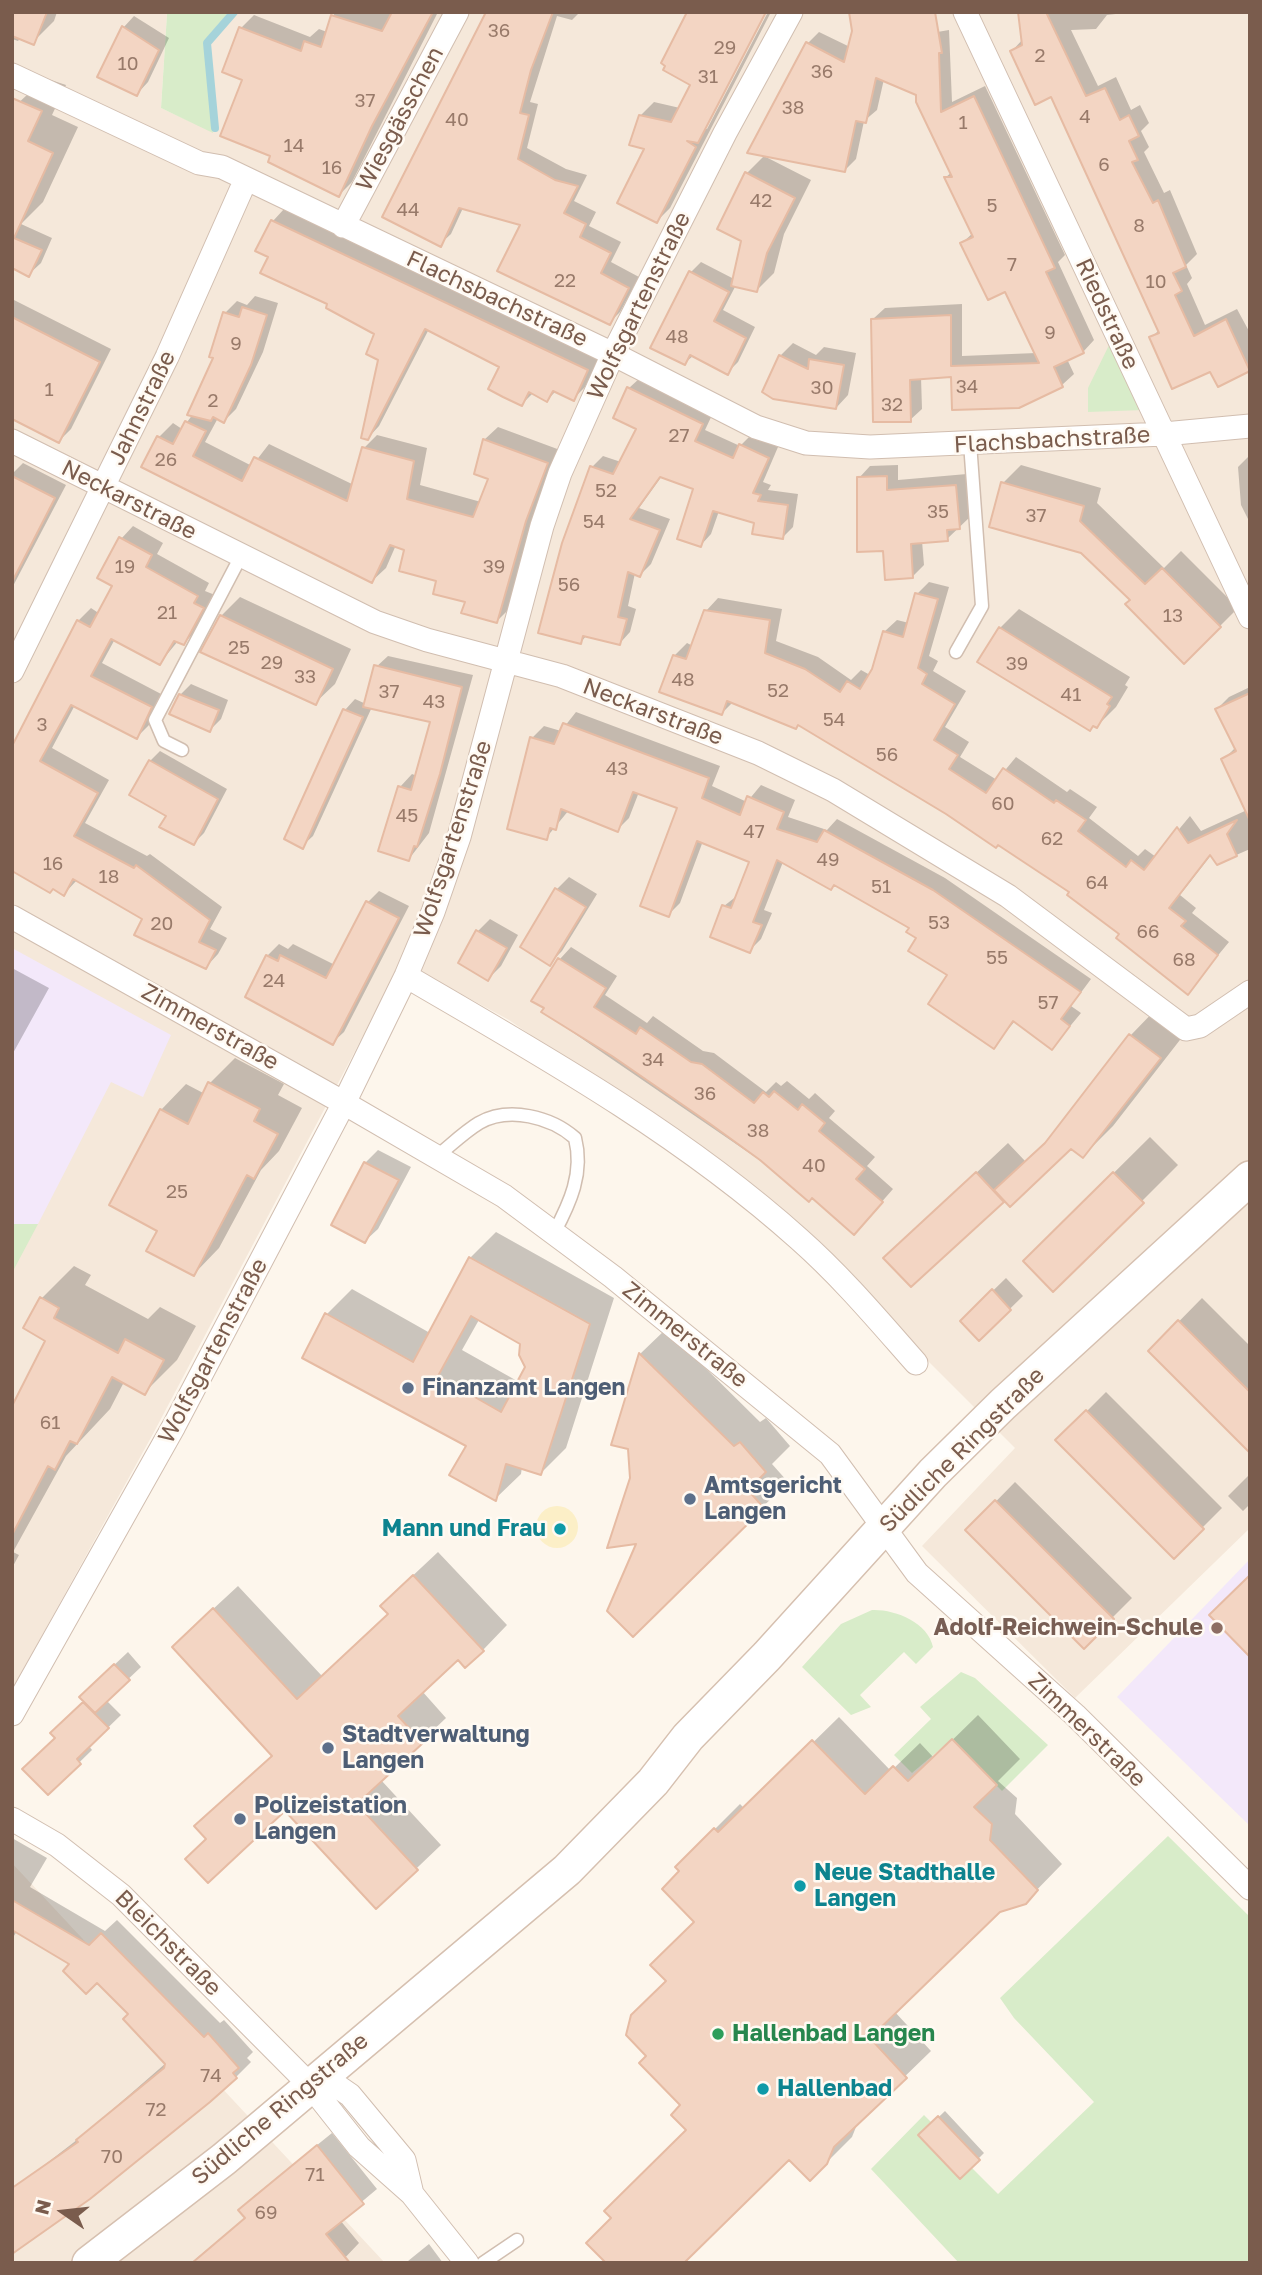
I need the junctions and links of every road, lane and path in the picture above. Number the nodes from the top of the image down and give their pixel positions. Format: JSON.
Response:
{"nodes":[{"id":1,"x":457,"y":12,"type":"edge"},
{"id":2,"x":790,"y":12,"type":"edge"},
{"id":3,"x":965,"y":12,"type":"edge"},
{"id":4,"x":12,"y":75,"type":"edge"},
{"id":5,"x":246,"y":179,"type":"junction"},
{"id":6,"x":343,"y":226,"type":"junction"},
{"id":7,"x":614,"y":354,"type":"junction"},
{"id":8,"x":1250,"y":426,"type":"edge"},
{"id":9,"x":1164,"y":435,"type":"junction"},
{"id":10,"x":12,"y":441,"type":"edge"},
{"id":11,"x":970,"y":443,"type":"junction"},
{"id":12,"x":103,"y":488,"type":"junction"},
{"id":13,"x":241,"y":556,"type":"junction"},
{"id":14,"x":1250,"y":617,"type":"edge"},
{"id":15,"x":956,"y":652,"type":"dead end"},
{"id":16,"x":507,"y":660,"type":"junction"},
{"id":17,"x":12,"y":671,"type":"edge"},
{"id":18,"x":182,"y":750,"type":"dead end"},
{"id":19,"x":12,"y":918,"type":"edge"},
{"id":20,"x":406,"y":976,"type":"junction"},
{"id":21,"x":1250,"y":992,"type":"edge"},
{"id":22,"x":344,"y":1102,"type":"junction"},
{"id":23,"x":436,"y":1157,"type":"junction"},
{"id":24,"x":1250,"y":1178,"type":"edge"},
{"id":25,"x":554,"y":1233,"type":"junction"},
{"id":26,"x":916,"y":1363,"type":"dead end"},
{"id":27,"x":885,"y":1526,"type":"junction"},
{"id":28,"x":12,"y":1714,"type":"edge"},
{"id":29,"x":12,"y":1819,"type":"edge"},
{"id":30,"x":1250,"y":1888,"type":"edge"},
{"id":31,"x":315,"y":2080,"type":"junction"},
{"id":32,"x":517,"y":2240,"type":"dead end"},
{"id":33,"x":89,"y":2263,"type":"edge"},
{"id":34,"x":467,"y":2263,"type":"edge"},
{"id":35,"x":483,"y":2263,"type":"edge"}],
"edges":[{"from":1,"to":6,"type":"street","name":"Wiesgässchen"},
{"from":2,"to":7,"type":"street","name":"Wolfsgartenstraße"},
{"from":3,"to":9,"type":"street","name":"Riedstraße"},
{"from":4,"to":5,"type":"street","name":"Flachsbachstraße"},
{"from":5,"to":6,"type":"street","name":"Flachsbachstraße"},
{"from":5,"to":12,"type":"street","name":"Jahnstraße"},
{"from":6,"to":7,"type":"street","name":"Flachsbachstraße"},
{"from":7,"to":11,"type":"street","name":"Flachsbachstraße"},
{"from":7,"to":16,"type":"street","name":"Wolfsgartenstraße"},
{"from":8,"to":9,"type":"street","name":"Flachsbachstraße"},
{"from":9,"to":11,"type":"street","name":"Flachsbachstraße"},
{"from":9,"to":14,"type":"street","name":"Riedstraße"},
{"from":10,"to":12,"type":"street","name":"Neckarstraße"},
{"from":11,"to":15,"type":"lane"},
{"from":12,"to":13,"type":"street","name":"Neckarstraße"},
{"from":12,"to":17,"type":"street","name":"Jahnstraße"},
{"from":13,"to":16,"type":"street","name":"Neckarstraße"},
{"from":13,"to":18,"type":"lane"},
{"from":16,"to":20,"type":"street","name":"Wolfsgartenstraße"},
{"from":16,"to":21,"type":"street","name":"Neckarstraße"},
{"from":19,"to":22,"type":"street","name":"Zimmerstraße"},
{"from":20,"to":22,"type":"street","name":"Wolfsgartenstraße"},
{"from":20,"to":26,"type":"street"},
{"from":22,"to":23,"type":"street","name":"Zimmerstraße"},
{"from":22,"to":28,"type":"street","name":"Wolfsgartenstraße"},
{"from":23,"to":25,"type":"street","name":"Zimmerstraße"},
{"from":23,"to":25,"type":"lane"},
{"from":24,"to":27,"type":"main road","name":"Südliche Ringstraße"},
{"from":25,"to":27,"type":"street","name":"Zimmerstraße"},
{"from":27,"to":30,"type":"street","name":"Zimmerstraße"},
{"from":27,"to":31,"type":"main road","name":"Südliche Ringstraße"},
{"from":29,"to":31,"type":"street","name":"Bleichstraße"},
{"from":31,"to":33,"type":"main road","name":"Südliche Ringstraße"},
{"from":31,"to":34,"type":"street","name":"Bleichstraße"},
{"from":32,"to":35,"type":"lane"}]}
